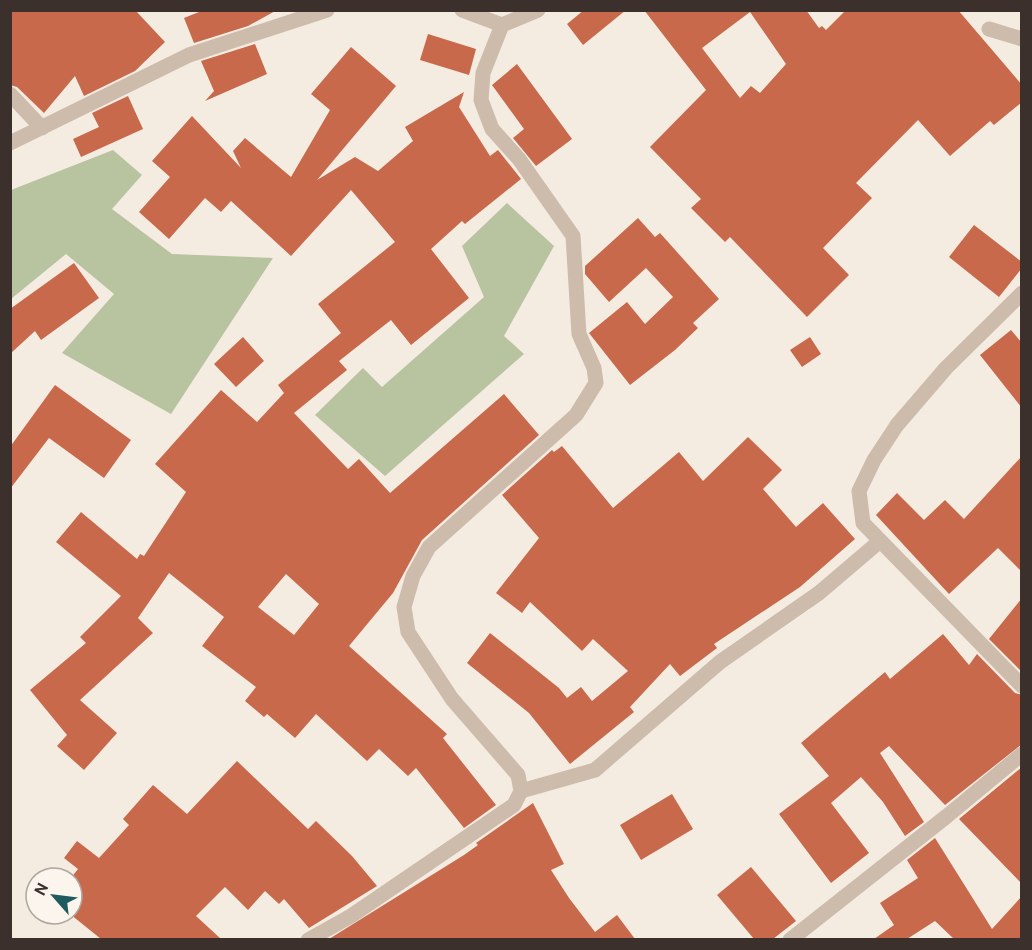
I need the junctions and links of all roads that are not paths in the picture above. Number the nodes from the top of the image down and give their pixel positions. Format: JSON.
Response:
{"nodes":[{"id":1,"x":327,"y":10,"type":"edge"},
{"id":2,"x":462,"y":10,"type":"edge"},
{"id":3,"x":538,"y":10,"type":"edge"},
{"id":4,"x":304,"y":14,"type":"edge"},
{"id":5,"x":502,"y":25,"type":"junction"},
{"id":6,"x":989,"y":29,"type":"dead end"},
{"id":7,"x":1022,"y":39,"type":"edge"},
{"id":8,"x":10,"y":94,"type":"edge"},
{"id":9,"x":42,"y":128,"type":"junction"},
{"id":10,"x":10,"y":143,"type":"edge"},
{"id":11,"x":1022,"y":293,"type":"edge"},
{"id":12,"x":880,"y":541,"type":"junction"},
{"id":13,"x":1022,"y":686,"type":"edge"},
{"id":14,"x":1022,"y":754,"type":"edge"},
{"id":15,"x":521,"y":791,"type":"junction"},
{"id":16,"x":308,"y":939,"type":"edge"},
{"id":17,"x":790,"y":939,"type":"edge"}],
"edges":[{"from":1,"to":4,"type":"street"},
{"from":2,"to":5,"type":"street"},
{"from":3,"to":5,"type":"street"},
{"from":4,"to":9,"type":"street"},
{"from":5,"to":15,"type":"street"},
{"from":6,"to":7,"type":"street"},
{"from":8,"to":9,"type":"street"},
{"from":9,"to":10,"type":"street"},
{"from":11,"to":12,"type":"street"},
{"from":12,"to":13,"type":"street"},
{"from":12,"to":15,"type":"street"},
{"from":14,"to":17,"type":"street"},
{"from":15,"to":16,"type":"street"}]}
